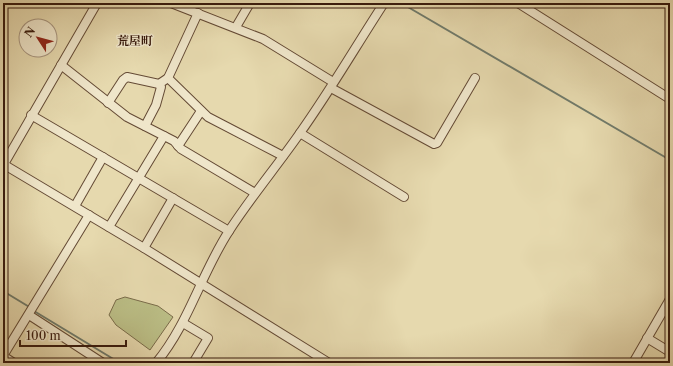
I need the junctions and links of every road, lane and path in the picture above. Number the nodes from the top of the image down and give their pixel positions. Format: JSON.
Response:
{"nodes":[{"id":1,"x":97,"y":3,"type":"edge"},
{"id":2,"x":171,"y":3,"type":"edge"},
{"id":3,"x":250,"y":3,"type":"edge"},
{"id":4,"x":384,"y":3,"type":"edge"},
{"id":5,"x":518,"y":3,"type":"edge"},
{"id":6,"x":530,"y":6,"type":"edge"},
{"id":7,"x":198,"y":13,"type":"junction"},
{"id":8,"x":236,"y":28,"type":"junction"},
{"id":9,"x":60,"y":65,"type":"junction"},
{"id":10,"x":168,"y":78,"type":"junction"},
{"id":11,"x":475,"y":78,"type":"dead end"},
{"id":12,"x":159,"y":84,"type":"junction"},
{"id":13,"x":332,"y":85,"type":"junction"},
{"id":14,"x":670,"y":99,"type":"edge"},
{"id":15,"x":108,"y":103,"type":"junction"},
{"id":16,"x":201,"y":110,"type":"junction"},
{"id":17,"x":32,"y":115,"type":"junction"},
{"id":18,"x":145,"y":126,"type":"junction"},
{"id":19,"x":300,"y":134,"type":"junction"},
{"id":20,"x":164,"y":136,"type":"junction"},
{"id":21,"x":178,"y":146,"type":"junction"},
{"id":22,"x":282,"y":156,"type":"junction"},
{"id":23,"x":103,"y":157,"type":"junction"},
{"id":24,"x":4,"y":164,"type":"edge"},
{"id":25,"x":138,"y":177,"type":"junction"},
{"id":26,"x":255,"y":193,"type":"junction"},
{"id":27,"x":404,"y":196,"type":"dead end"},
{"id":28,"x":173,"y":198,"type":"junction"},
{"id":29,"x":74,"y":206,"type":"junction"},
{"id":30,"x":89,"y":215,"type":"junction"},
{"id":31,"x":109,"y":227,"type":"junction"},
{"id":32,"x":229,"y":231,"type":"junction"},
{"id":33,"x":144,"y":248,"type":"junction"},
{"id":34,"x":200,"y":284,"type":"junction"},
{"id":35,"x":670,"y":300,"type":"edge"},
{"id":36,"x":31,"y":311,"type":"junction"},
{"id":37,"x":183,"y":323,"type":"junction"},
{"id":38,"x":647,"y":338,"type":"junction"},
{"id":39,"x":669,"y":350,"type":"edge"},
{"id":40,"x":3,"y":356,"type":"edge"},
{"id":41,"x":14,"y":363,"type":"edge"},
{"id":42,"x":104,"y":363,"type":"edge"},
{"id":43,"x":156,"y":363,"type":"edge"},
{"id":44,"x":193,"y":363,"type":"edge"},
{"id":45,"x":329,"y":363,"type":"edge"},
{"id":46,"x":633,"y":363,"type":"edge"}],
"edges":[{"from":1,"to":9,"type":"street"},
{"from":2,"to":7,"type":"street"},
{"from":3,"to":8,"type":"street"},
{"from":4,"to":13,"type":"street"},
{"from":5,"to":6,"type":"street"},
{"from":6,"to":14,"type":"street"},
{"from":7,"to":8,"type":"street"},
{"from":7,"to":10,"type":"street"},
{"from":8,"to":13,"type":"street"},
{"from":9,"to":15,"type":"street"},
{"from":9,"to":17,"type":"street"},
{"from":10,"to":12,"type":"street"},
{"from":10,"to":16,"type":"street"},
{"from":11,"to":13,"type":"street"},
{"from":12,"to":15,"type":"street"},
{"from":12,"to":18,"type":"street"},
{"from":13,"to":19,"type":"street"},
{"from":15,"to":18,"type":"street"},
{"from":16,"to":21,"type":"street"},
{"from":16,"to":22,"type":"street"},
{"from":17,"to":23,"type":"street"},
{"from":17,"to":24,"type":"street"},
{"from":18,"to":20,"type":"street"},
{"from":19,"to":22,"type":"street"},
{"from":19,"to":27,"type":"street"},
{"from":20,"to":21,"type":"street"},
{"from":20,"to":25,"type":"street"},
{"from":21,"to":26,"type":"street"},
{"from":22,"to":26,"type":"street"},
{"from":23,"to":25,"type":"street"},
{"from":23,"to":29,"type":"street"},
{"from":24,"to":29,"type":"street"},
{"from":25,"to":28,"type":"street"},
{"from":25,"to":31,"type":"street"},
{"from":26,"to":32,"type":"street"},
{"from":28,"to":32,"type":"street"},
{"from":28,"to":33,"type":"street"},
{"from":29,"to":30,"type":"street"},
{"from":30,"to":31,"type":"street"},
{"from":30,"to":36,"type":"street"},
{"from":31,"to":33,"type":"street"},
{"from":32,"to":34,"type":"street"},
{"from":33,"to":34,"type":"street"},
{"from":34,"to":37,"type":"street"},
{"from":34,"to":45,"type":"street"},
{"from":35,"to":38,"type":"street"},
{"from":36,"to":40,"type":"street"},
{"from":36,"to":42,"type":"street"},
{"from":37,"to":43,"type":"street"},
{"from":37,"to":44,"type":"street"},
{"from":38,"to":39,"type":"street"},
{"from":38,"to":46,"type":"street"},
{"from":40,"to":41,"type":"street"}]}
